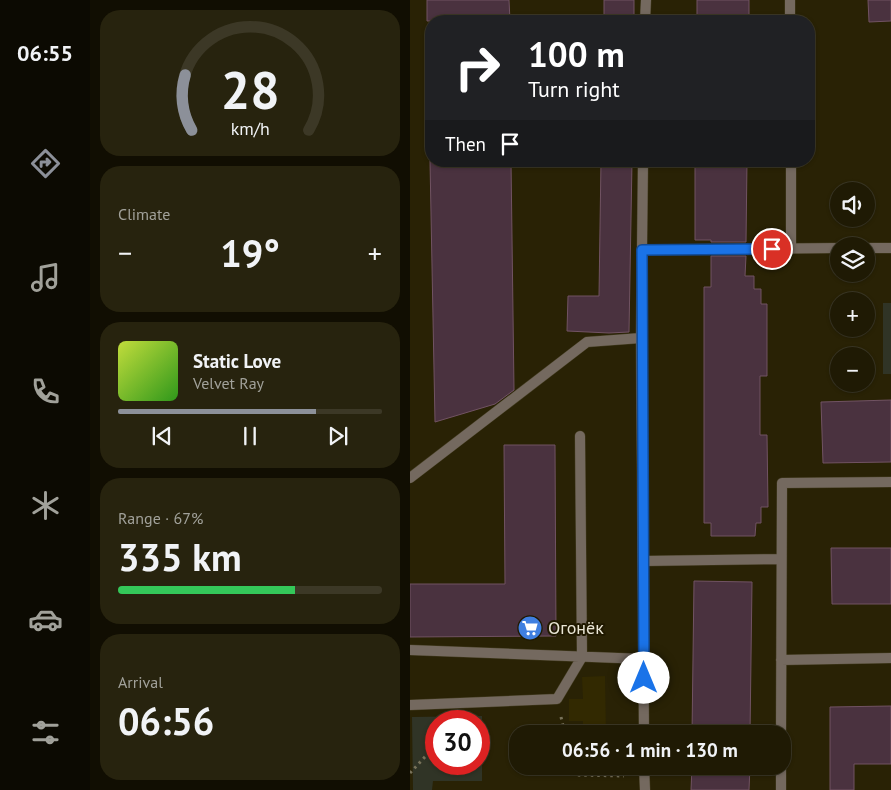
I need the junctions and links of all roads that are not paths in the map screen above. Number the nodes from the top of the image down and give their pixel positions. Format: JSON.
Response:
{"nodes":[{"id":1,"x":646,"y":0,"type":"edge"},
{"id":2,"x":790,"y":0,"type":"edge"},
{"id":3,"x":645,"y":15,"type":"edge"},
{"id":4,"x":790,"y":15,"type":"edge"},
{"id":5,"x":643,"y":167,"type":"edge"},
{"id":6,"x":791,"y":167,"type":"edge"},
{"id":7,"x":830,"y":248,"type":"edge"},
{"id":8,"x":875,"y":248,"type":"edge"},
{"id":9,"x":891,"y":248,"type":"edge"},
{"id":10,"x":791,"y":249,"type":"junction"},
{"id":11,"x":642,"y":250,"type":"junction"},
{"id":12,"x":641,"y":338,"type":"junction"},
{"id":13,"x":580,"y":436,"type":"dead end"},
{"id":14,"x":410,"y":478,"type":"edge"},
{"id":15,"x":891,"y":482,"type":"edge"},
{"id":16,"x":781,"y":559,"type":"junction"},
{"id":17,"x":643,"y":561,"type":"junction"},
{"id":18,"x":410,"y":650,"type":"edge"},
{"id":19,"x":582,"y":657,"type":"junction"},
{"id":20,"x":891,"y":658,"type":"edge"},
{"id":21,"x":644,"y":659,"type":"junction"},
{"id":22,"x":781,"y":660,"type":"junction"},
{"id":23,"x":410,"y":705,"type":"edge"},
{"id":24,"x":644,"y":725,"type":"edge"},
{"id":25,"x":781,"y":725,"type":"edge"},
{"id":26,"x":644,"y":775,"type":"edge"},
{"id":27,"x":781,"y":775,"type":"edge"},
{"id":28,"x":645,"y":790,"type":"edge"},
{"id":29,"x":780,"y":790,"type":"edge"}],
"edges":[{"from":1,"to":3,"type":"street"},
{"from":2,"to":4,"type":"street"},
{"from":5,"to":11,"type":"street"},
{"from":6,"to":10,"type":"street"},
{"from":7,"to":10,"type":"street"},
{"from":8,"to":9,"type":"street"},
{"from":10,"to":11,"type":"street"},
{"from":11,"to":12,"type":"street"},
{"from":12,"to":14,"type":"street"},
{"from":12,"to":17,"type":"street"},
{"from":13,"to":19,"type":"street"},
{"from":15,"to":16,"type":"street"},
{"from":16,"to":17,"type":"street"},
{"from":16,"to":22,"type":"street"},
{"from":17,"to":21,"type":"street"},
{"from":18,"to":19,"type":"street"},
{"from":19,"to":21,"type":"street"},
{"from":19,"to":23,"type":"street"},
{"from":20,"to":22,"type":"street"},
{"from":21,"to":24,"type":"street"},
{"from":22,"to":25,"type":"street"},
{"from":26,"to":28,"type":"street"},
{"from":27,"to":29,"type":"street"}]}
